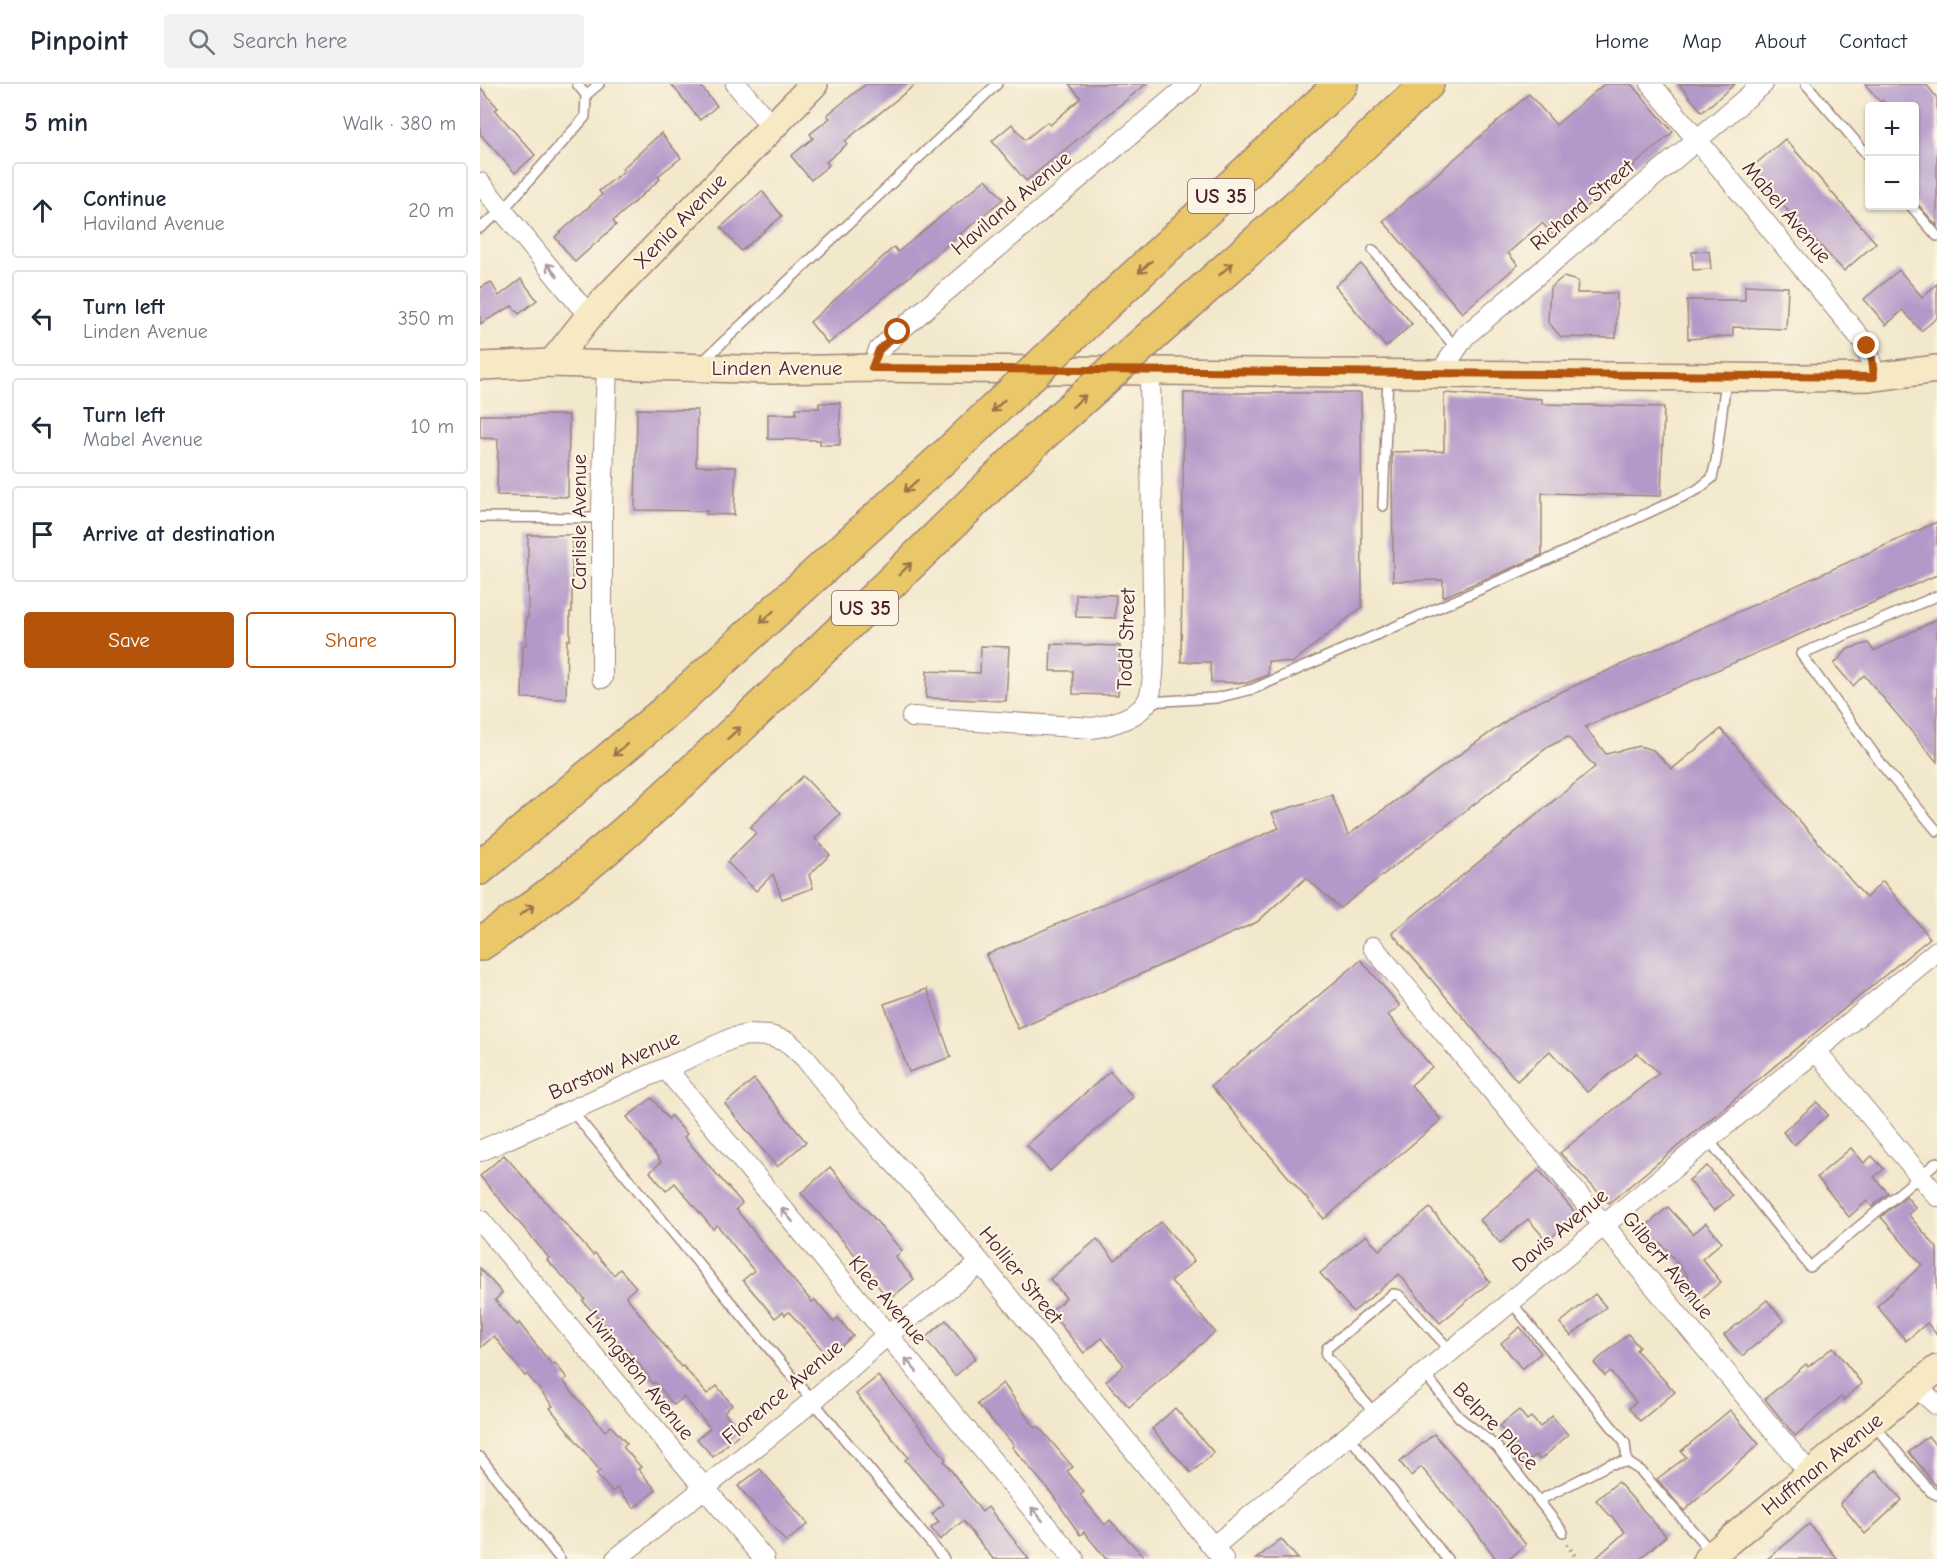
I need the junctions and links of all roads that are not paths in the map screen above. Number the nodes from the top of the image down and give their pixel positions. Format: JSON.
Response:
{"nodes":[{"id":1,"x":577,"y":84,"type":"edge"},
{"id":2,"x":599,"y":84,"type":"edge"},
{"id":3,"x":736,"y":84,"type":"edge"},
{"id":4,"x":814,"y":84,"type":"edge"},
{"id":5,"x":997,"y":84,"type":"edge"},
{"id":6,"x":1190,"y":84,"type":"edge"},
{"id":7,"x":1313,"y":84,"type":"edge"},
{"id":8,"x":1341,"y":84,"type":"edge"},
{"id":9,"x":1427,"y":84,"type":"edge"},
{"id":10,"x":1451,"y":84,"type":"edge"},
{"id":11,"x":1651,"y":84,"type":"edge"},
{"id":12,"x":1763,"y":84,"type":"edge"},
{"id":13,"x":1806,"y":84,"type":"edge"},
{"id":14,"x":586,"y":95,"type":"junction"},
{"id":15,"x":772,"y":127,"type":"junction"},
{"id":16,"x":1696,"y":140,"type":"junction"},
{"id":17,"x":1867,"y":156,"type":"edge"},
{"id":18,"x":480,"y":183,"type":"edge"},
{"id":19,"x":1296,"y":207,"type":"junction"},
{"id":20,"x":503,"y":210,"type":"junction"},
{"id":21,"x":1914,"y":210,"type":"edge"},
{"id":22,"x":480,"y":228,"type":"edge"},
{"id":23,"x":1937,"y":236,"type":"edge"},
{"id":24,"x":1170,"y":243,"type":"junction"},
{"id":25,"x":1373,"y":250,"type":"dead end"},
{"id":26,"x":591,"y":314,"type":"junction"},
{"id":27,"x":1456,"y":348,"type":"junction"},
{"id":28,"x":552,"y":363,"type":"junction"},
{"id":29,"x":480,"y":366,"type":"edge"},
{"id":30,"x":607,"y":366,"type":"junction"},
{"id":31,"x":697,"y":368,"type":"junction"},
{"id":32,"x":872,"y":368,"type":"junction"},
{"id":33,"x":1937,"y":369,"type":"edge"},
{"id":34,"x":1150,"y":370,"type":"junction"},
{"id":35,"x":1388,"y":373,"type":"junction"},
{"id":36,"x":1443,"y":373,"type":"junction"},
{"id":37,"x":1726,"y":376,"type":"junction"},
{"id":38,"x":1874,"y":377,"type":"junction"},
{"id":39,"x":1383,"y":506,"type":"dead end"},
{"id":40,"x":480,"y":518,"type":"edge"},
{"id":41,"x":602,"y":518,"type":"junction"},
{"id":42,"x":1937,"y":597,"type":"edge"},
{"id":43,"x":602,"y":678,"type":"dead end"},
{"id":44,"x":1147,"y":702,"type":"junction"},
{"id":45,"x":912,"y":717,"type":"dead end"},
{"id":46,"x":1937,"y":831,"type":"edge"},
{"id":47,"x":480,"y":868,"type":"edge"},
{"id":48,"x":480,"y":944,"type":"edge"},
{"id":49,"x":1373,"y":947,"type":"dead end"},
{"id":50,"x":1937,"y":951,"type":"edge"},
{"id":51,"x":770,"y":1036,"type":"joint"},
{"id":52,"x":1816,"y":1051,"type":"junction"},
{"id":53,"x":667,"y":1070,"type":"junction"},
{"id":54,"x":571,"y":1110,"type":"junction"},
{"id":55,"x":1708,"y":1139,"type":"junction"},
{"id":56,"x":480,"y":1151,"type":"edge"},
{"id":57,"x":1937,"y":1162,"type":"edge"},
{"id":58,"x":1920,"y":1176,"type":"junction"},
{"id":59,"x":1937,"y":1196,"type":"edge"},
{"id":60,"x":480,"y":1220,"type":"edge"},
{"id":61,"x":1605,"y":1224,"type":"junction"},
{"id":62,"x":980,"y":1264,"type":"junction"},
{"id":63,"x":1511,"y":1302,"type":"junction"},
{"id":64,"x":886,"y":1335,"type":"junction"},
{"id":65,"x":1451,"y":1351,"type":"junction"},
{"id":66,"x":1937,"y":1370,"type":"edge"},
{"id":67,"x":1424,"y":1373,"type":"junction"},
{"id":68,"x":1916,"y":1387,"type":"junction"},
{"id":69,"x":814,"y":1400,"type":"junction"},
{"id":70,"x":1937,"y":1405,"type":"edge"},
{"id":71,"x":1375,"y":1414,"type":"junction"},
{"id":72,"x":1872,"y":1423,"type":"junction"},
{"id":73,"x":1348,"y":1435,"type":"junction"},
{"id":74,"x":480,"y":1457,"type":"edge"},
{"id":75,"x":1627,"y":1462,"type":"junction"},
{"id":76,"x":1810,"y":1474,"type":"junction"},
{"id":77,"x":704,"y":1489,"type":"junction"},
{"id":78,"x":1937,"y":1495,"type":"edge"},
{"id":79,"x":1540,"y":1500,"type":"junction"},
{"id":80,"x":1563,"y":1532,"type":"dead end"},
{"id":81,"x":1218,"y":1553,"type":"edge"},
{"id":82,"x":1710,"y":1556,"type":"edge"},
{"id":83,"x":560,"y":1559,"type":"edge"},
{"id":84,"x":616,"y":1559,"type":"edge"},
{"id":85,"x":764,"y":1559,"type":"edge"},
{"id":86,"x":944,"y":1559,"type":"edge"},
{"id":87,"x":1074,"y":1559,"type":"edge"},
{"id":88,"x":1447,"y":1559,"type":"edge"}],
"edges":[{"from":1,"to":14,"type":"lane"},
{"from":2,"to":14,"type":"lane"},
{"from":3,"to":15,"type":"street"},
{"from":4,"to":15,"type":"main road","name":"Xenia Avenue"},
{"from":5,"to":31,"type":"lane"},
{"from":6,"to":32,"type":"street","name":"Haviland Avenue"},
{"from":7,"to":24,"type":"highway"},
{"from":8,"to":24,"type":"highway","number":"US 35"},
{"from":9,"to":19,"type":"highway","number":"US 35"},
{"from":10,"to":19,"type":"highway"},
{"from":11,"to":16,"type":"street","name":"Mabel Avenue"},
{"from":12,"to":16,"type":"street","name":"Richard Street"},
{"from":13,"to":17,"type":"lane"},
{"from":14,"to":20,"type":"lane"},
{"from":15,"to":26,"type":"main road","name":"Xenia Avenue"},
{"from":16,"to":27,"type":"street","name":"Richard Street"},
{"from":16,"to":38,"type":"street","name":"Mabel Avenue"},
{"from":18,"to":20,"type":"street"},
{"from":48,"to":19,"type":"highway","number":"US 35","one_way":true,"bridge":true},
{"from":20,"to":22,"type":"lane"},
{"from":26,"to":20,"type":"street","one_way":true},
{"from":21,"to":23,"type":"lane"},
{"from":24,"to":47,"type":"highway","number":"US 35","one_way":true,"bridge":true},
{"from":25,"to":27,"type":"lane"},
{"from":26,"to":28,"type":"main road","name":"Xenia Avenue"},
{"from":27,"to":36,"type":"street","name":"Richard Street"},
{"from":28,"to":29,"type":"main road","name":"Linden Avenue"},
{"from":28,"to":30,"type":"main road","name":"Linden Avenue"},
{"from":30,"to":31,"type":"main road","name":"Linden Avenue"},
{"from":30,"to":41,"type":"street","name":"Carlisle Avenue"},
{"from":31,"to":32,"type":"main road","name":"Linden Avenue"},
{"from":32,"to":34,"type":"main road","name":"Linden Avenue"},
{"from":33,"to":38,"type":"main road","name":"Linden Avenue"},
{"from":34,"to":35,"type":"main road","name":"Linden Avenue"},
{"from":34,"to":44,"type":"street","name":"Todd Street"},
{"from":35,"to":36,"type":"main road","name":"Linden Avenue"},
{"from":35,"to":39,"type":"lane"},
{"from":36,"to":37,"type":"main road","name":"Linden Avenue"},
{"from":37,"to":38,"type":"main road","name":"Linden Avenue"},
{"from":37,"to":44,"type":"lane"},
{"from":40,"to":41,"type":"lane"},
{"from":41,"to":43,"type":"street","name":"Carlisle Avenue"},
{"from":42,"to":46,"type":"lane"},
{"from":44,"to":45,"type":"street","name":"Todd Street"},
{"from":49,"to":61,"type":"street","name":"Gilbert Avenue"},
{"from":50,"to":52,"type":"street","name":"Davis Avenue"},
{"from":51,"to":53,"type":"street","name":"Barstow Avenue"},
{"from":51,"to":62,"type":"street","name":"Hollier Street"},
{"from":52,"to":55,"type":"street","name":"Davis Avenue"},
{"from":52,"to":58,"type":"street"},
{"from":53,"to":54,"type":"street","name":"Barstow Avenue"},
{"from":64,"to":53,"type":"street","name":"Klee Avenue","one_way":true},
{"from":54,"to":56,"type":"street","name":"Barstow Avenue"},
{"from":54,"to":69,"type":"lane"},
{"from":55,"to":58,"type":"lane"},
{"from":55,"to":61,"type":"street","name":"Davis Avenue"},
{"from":57,"to":58,"type":"lane"},
{"from":58,"to":59,"type":"street"},
{"from":60,"to":77,"type":"street","name":"Livingston Avenue"},
{"from":61,"to":63,"type":"street","name":"Davis Avenue"},
{"from":61,"to":76,"type":"street","name":"Gilbert Avenue"},
{"from":62,"to":64,"type":"street","name":"Florence Avenue"},
{"from":62,"to":81,"type":"street","name":"Hollier Street"},
{"from":63,"to":65,"type":"street","name":"Davis Avenue"},
{"from":63,"to":75,"type":"lane"},
{"from":64,"to":69,"type":"street","name":"Florence Avenue"},
{"from":87,"to":64,"type":"street","name":"Klee Avenue","one_way":true},
{"from":65,"to":67,"type":"street","name":"Davis Avenue"},
{"from":65,"to":71,"type":"lane"},
{"from":66,"to":68,"type":"main road","name":"Huffman Avenue"},
{"from":67,"to":71,"type":"street","name":"Davis Avenue"},
{"from":67,"to":79,"type":"lane","name":"Belpre Place"},
{"from":68,"to":70,"type":"street"},
{"from":68,"to":72,"type":"main road","name":"Huffman Avenue"},
{"from":69,"to":77,"type":"street","name":"Florence Avenue"},
{"from":69,"to":86,"type":"lane"},
{"from":71,"to":73,"type":"street","name":"Davis Avenue"},
{"from":72,"to":76,"type":"main road","name":"Huffman Avenue"},
{"from":72,"to":78,"type":"lane"},
{"from":73,"to":81,"type":"street","name":"Davis Avenue"},
{"from":73,"to":88,"type":"lane"},
{"from":74,"to":83,"type":"lane"},
{"from":75,"to":79,"type":"lane"},
{"from":75,"to":82,"type":"lane"},
{"from":76,"to":82,"type":"main road","name":"Huffman Avenue"},
{"from":77,"to":84,"type":"street","name":"Florence Avenue"},
{"from":77,"to":85,"type":"street","name":"Livingston Avenue"},
{"from":79,"to":80,"type":"lane","name":"Belpre Place"}]}
